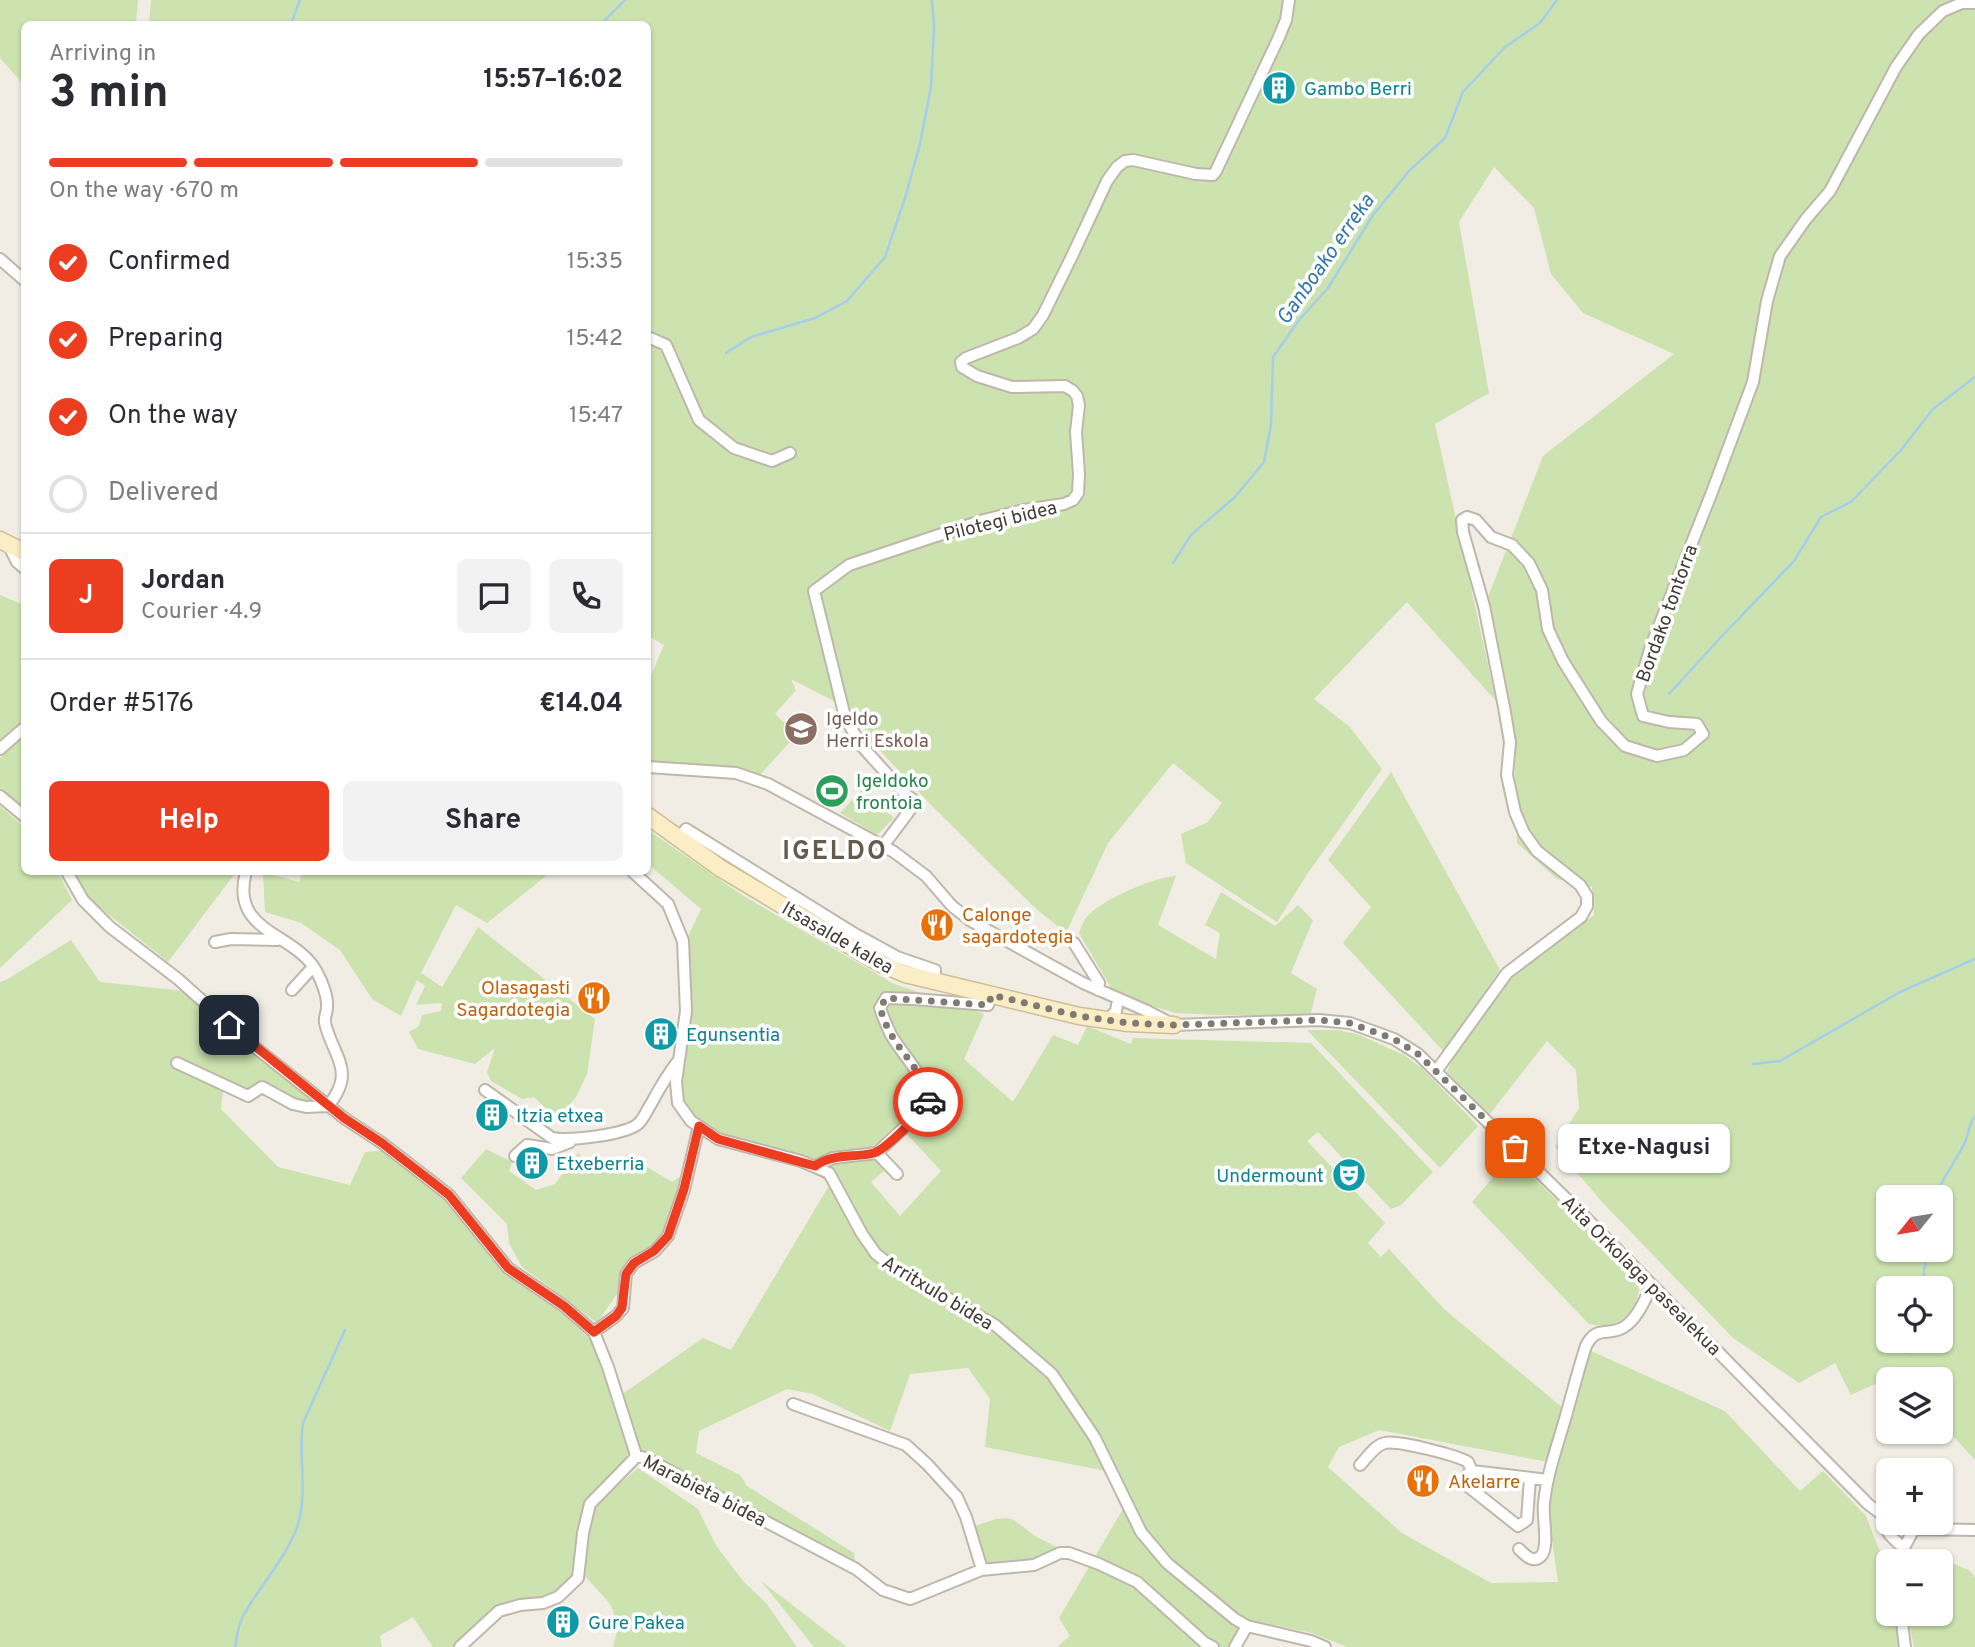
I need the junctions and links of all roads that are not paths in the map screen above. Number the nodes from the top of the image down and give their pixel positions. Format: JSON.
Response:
{"nodes":[{"id":1,"x":1289,"y":0,"type":"edge"},
{"id":2,"x":1975,"y":3,"type":"edge"},
{"id":3,"x":0,"y":259,"type":"edge"},
{"id":4,"x":21,"y":277,"type":"edge"},
{"id":5,"x":651,"y":338,"type":"edge"},
{"id":6,"x":790,"y":453,"type":"dead end"},
{"id":7,"x":4,"y":542,"type":"edge"},
{"id":8,"x":21,"y":550,"type":"edge"},
{"id":9,"x":21,"y":566,"type":"edge"},
{"id":10,"x":21,"y":731,"type":"edge"},
{"id":11,"x":0,"y":749,"type":"edge"},
{"id":12,"x":651,"y":767,"type":"edge"},
{"id":13,"x":0,"y":796,"type":"edge"},
{"id":14,"x":21,"y":814,"type":"edge"},
{"id":15,"x":651,"y":818,"type":"edge"},
{"id":16,"x":883,"y":846,"type":"junction"},
{"id":17,"x":69,"y":875,"type":"edge"},
{"id":18,"x":246,"y":875,"type":"edge"},
{"id":19,"x":636,"y":875,"type":"edge"},
{"id":20,"x":279,"y":940,"type":"junction"},
{"id":21,"x":215,"y":942,"type":"dead end"},
{"id":22,"x":1074,"y":943,"type":"dead end"},
{"id":23,"x":313,"y":967,"type":"junction"},
{"id":24,"x":292,"y":990,"type":"dead end"},
{"id":25,"x":1098,"y":990,"type":"junction"},
{"id":26,"x":992,"y":995,"type":"junction"},
{"id":27,"x":1118,"y":999,"type":"junction"},
{"id":28,"x":1107,"y":1021,"type":"junction"},
{"id":29,"x":1174,"y":1025,"type":"junction"},
{"id":30,"x":679,"y":1060,"type":"junction"},
{"id":31,"x":177,"y":1063,"type":"dead end"},
{"id":32,"x":1437,"y":1070,"type":"junction"},
{"id":33,"x":485,"y":1090,"type":"dead end"},
{"id":34,"x":328,"y":1106,"type":"junction"},
{"id":35,"x":699,"y":1126,"type":"junction"},
{"id":36,"x":578,"y":1139,"type":"junction"},
{"id":37,"x":877,"y":1153,"type":"junction"},
{"id":38,"x":515,"y":1156,"type":"dead end"},
{"id":39,"x":815,"y":1166,"type":"junction"},
{"id":40,"x":897,"y":1174,"type":"dead end"},
{"id":41,"x":1652,"y":1285,"type":"junction"},
{"id":42,"x":594,"y":1332,"type":"junction"},
{"id":43,"x":793,"y":1404,"type":"dead end"},
{"id":44,"x":636,"y":1455,"type":"junction"},
{"id":45,"x":1360,"y":1465,"type":"dead end"},
{"id":46,"x":1472,"y":1471,"type":"junction"},
{"id":47,"x":1530,"y":1478,"type":"junction"},
{"id":48,"x":1548,"y":1479,"type":"junction"},
{"id":49,"x":1876,"y":1510,"type":"edge"},
{"id":50,"x":1953,"y":1530,"type":"edge"},
{"id":51,"x":1975,"y":1530,"type":"edge"},
{"id":52,"x":1889,"y":1535,"type":"edge"},
{"id":53,"x":1911,"y":1535,"type":"edge"},
{"id":54,"x":1891,"y":1538,"type":"junction"},
{"id":55,"x":1904,"y":1548,"type":"joint"},
{"id":56,"x":1519,"y":1549,"type":"dead end"},
{"id":57,"x":1893,"y":1549,"type":"edge"},
{"id":58,"x":981,"y":1570,"type":"junction"},
{"id":59,"x":1247,"y":1626,"type":"junction"},
{"id":60,"x":1902,"y":1626,"type":"edge"},
{"id":61,"x":460,"y":1647,"type":"edge"},
{"id":62,"x":1213,"y":1647,"type":"edge"},
{"id":63,"x":1235,"y":1647,"type":"edge"},
{"id":64,"x":1325,"y":1647,"type":"edge"},
{"id":65,"x":1905,"y":1647,"type":"edge"}],
"edges":[{"from":1,"to":16,"type":"street","name":"Pilotegi bidea"},
{"from":2,"to":32,"type":"street","name":"Bordako tontorra"},
{"from":3,"to":4,"type":"street"},
{"from":5,"to":6,"type":"street"},
{"from":7,"to":8,"type":"street"},
{"from":7,"to":9,"type":"street"},
{"from":10,"to":11,"type":"street"},
{"from":12,"to":16,"type":"street","name":"Aita Orkolaga pasealekua"},
{"from":13,"to":14,"type":"street"},
{"from":15,"to":26,"type":"street","name":"Itsasalde kalea"},
{"from":16,"to":25,"type":"street","name":"Aita Orkolaga pasealekua"},
{"from":17,"to":34,"type":"street","name":"Marabieta bidea"},
{"from":18,"to":20,"type":"street"},
{"from":19,"to":30,"type":"street"},
{"from":20,"to":21,"type":"street"},
{"from":20,"to":23,"type":"street"},
{"from":22,"to":25,"type":"street"},
{"from":23,"to":24,"type":"street"},
{"from":23,"to":34,"type":"street"},
{"from":25,"to":27,"type":"street","name":"Aita Orkolaga pasealekua"},
{"from":26,"to":28,"type":"street","name":"Itsasalde kalea"},
{"from":26,"to":37,"type":"street"},
{"from":27,"to":28,"type":"street"},
{"from":27,"to":29,"type":"street","name":"Aita Orkolaga pasealekua"},
{"from":28,"to":29,"type":"street","name":"Itsasalde kalea"},
{"from":29,"to":32,"type":"street","name":"Aita Orkolaga pasealekua"},
{"from":30,"to":35,"type":"street"},
{"from":30,"to":36,"type":"street"},
{"from":31,"to":34,"type":"street"},
{"from":32,"to":41,"type":"street","name":"Aita Orkolaga pasealekua"},
{"from":33,"to":36,"type":"street"},
{"from":34,"to":42,"type":"street","name":"Marabieta bidea"},
{"from":35,"to":39,"type":"street"},
{"from":35,"to":42,"type":"street"},
{"from":36,"to":38,"type":"street"},
{"from":37,"to":39,"type":"street"},
{"from":37,"to":40,"type":"street"},
{"from":39,"to":59,"type":"street","name":"Arritxulo bidea"},
{"from":41,"to":48,"type":"street"},
{"from":41,"to":49,"type":"street","name":"Aita Orkolaga pasealekua"},
{"from":42,"to":44,"type":"street","name":"Marabieta bidea"},
{"from":43,"to":58,"type":"street"},
{"from":44,"to":58,"type":"street","name":"Marabieta bidea"},
{"from":44,"to":61,"type":"street"},
{"from":45,"to":46,"type":"street"},
{"from":46,"to":47,"type":"street"},
{"from":46,"to":47,"type":"street"},
{"from":47,"to":48,"type":"street"},
{"from":48,"to":56,"type":"street"},
{"from":50,"to":51,"type":"street"},
{"from":52,"to":54,"type":"street"},
{"from":53,"to":55,"type":"street"},
{"from":54,"to":55,"type":"street"},
{"from":54,"to":57,"type":"street"},
{"from":58,"to":62,"type":"street","name":"Marabieta bidea"},
{"from":59,"to":63,"type":"street"},
{"from":59,"to":64,"type":"street","name":"Arritxulo bidea"},
{"from":60,"to":65,"type":"street"}]}
